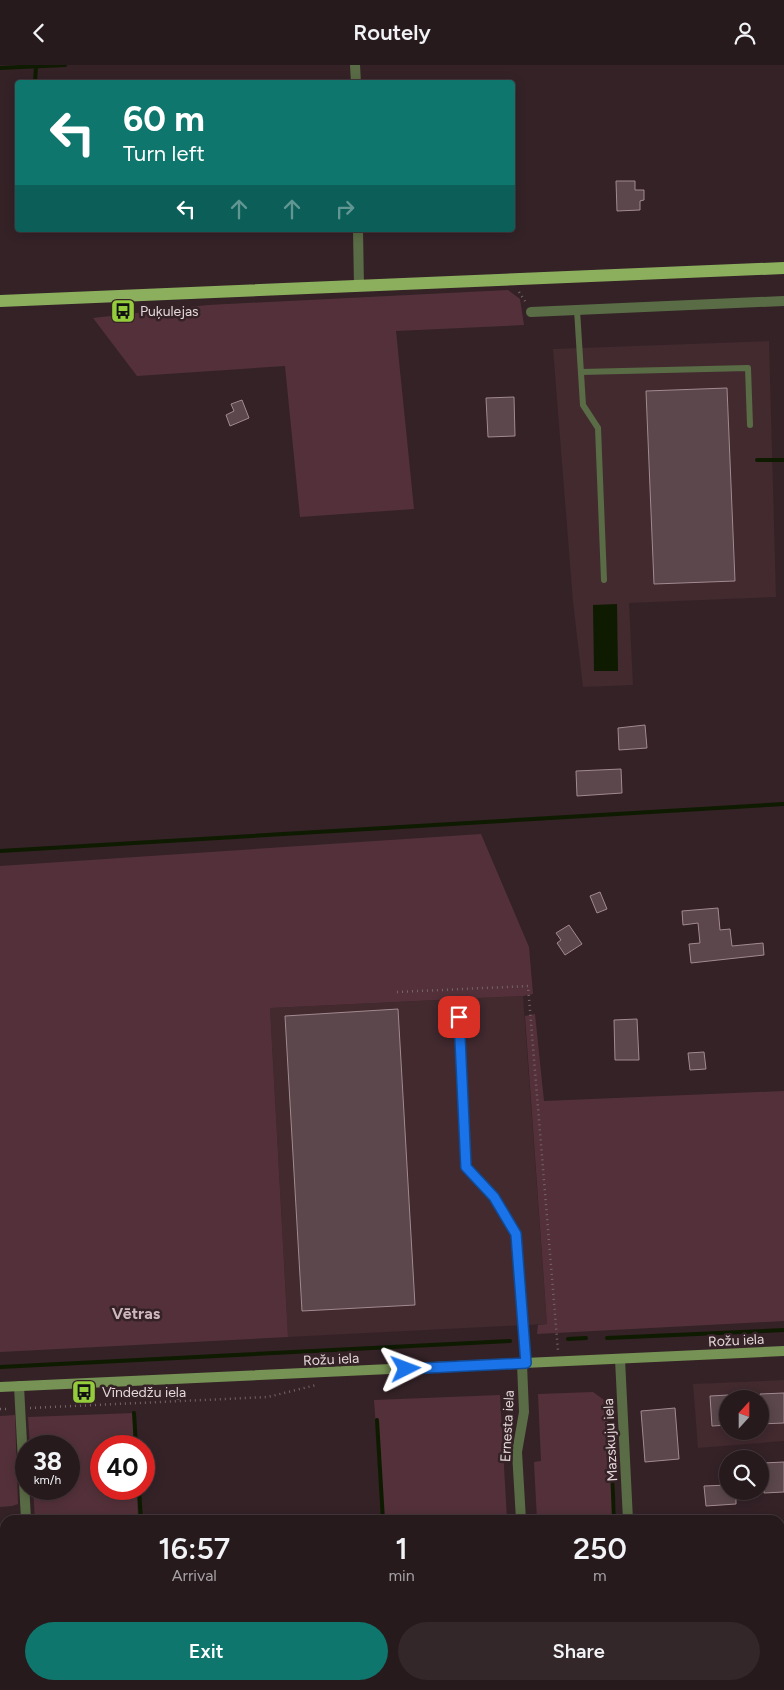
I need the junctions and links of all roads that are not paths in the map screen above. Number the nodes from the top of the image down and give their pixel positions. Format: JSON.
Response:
{"nodes":[{"id":1,"x":355,"y":65,"type":"edge"},
{"id":2,"x":356,"y":80,"type":"edge"},
{"id":3,"x":358,"y":232,"type":"edge"},
{"id":4,"x":784,"y":268,"type":"edge"},
{"id":5,"x":359,"y":286,"type":"junction"},
{"id":6,"x":0,"y":301,"type":"edge"},
{"id":7,"x":784,"y":301,"type":"edge"},
{"id":8,"x":578,"y":310,"type":"junction"},
{"id":9,"x":531,"y":312,"type":"road end"},
{"id":10,"x":581,"y":372,"type":"junction"},
{"id":11,"x":750,"y":425,"type":"dead end"},
{"id":12,"x":604,"y":580,"type":"dead end"},
{"id":13,"x":459,"y":1017,"type":"dead end"},
{"id":14,"x":784,"y":1351,"type":"edge"},
{"id":15,"x":620,"y":1359,"type":"junction"},
{"id":16,"x":524,"y":1364,"type":"junction"},
{"id":17,"x":0,"y":1387,"type":"edge"},
{"id":18,"x":19,"y":1387,"type":"junction"},
{"id":19,"x":26,"y":1515,"type":"edge"},
{"id":20,"x":521,"y":1515,"type":"edge"},
{"id":21,"x":628,"y":1515,"type":"edge"}],
"edges":[{"from":1,"to":2,"type":"street"},
{"from":3,"to":5,"type":"street"},
{"from":4,"to":5,"type":"main road"},
{"from":5,"to":6,"type":"main road"},
{"from":7,"to":8,"type":"street"},
{"from":8,"to":9,"type":"street"},
{"from":8,"to":10,"type":"lane"},
{"from":10,"to":11,"type":"lane"},
{"from":10,"to":12,"type":"lane"},
{"from":13,"to":16,"type":"lane"},
{"from":14,"to":15,"type":"street","name":"Rožu iela"},
{"from":15,"to":16,"type":"street","name":"Rožu iela"},
{"from":15,"to":21,"type":"street","name":"Mazskuju iela"},
{"from":16,"to":18,"type":"street","name":"Rožu iela"},
{"from":16,"to":20,"type":"street","name":"Ernesta iela"},
{"from":17,"to":18,"type":"street","name":"Rožu iela"},
{"from":18,"to":19,"type":"street"}]}
